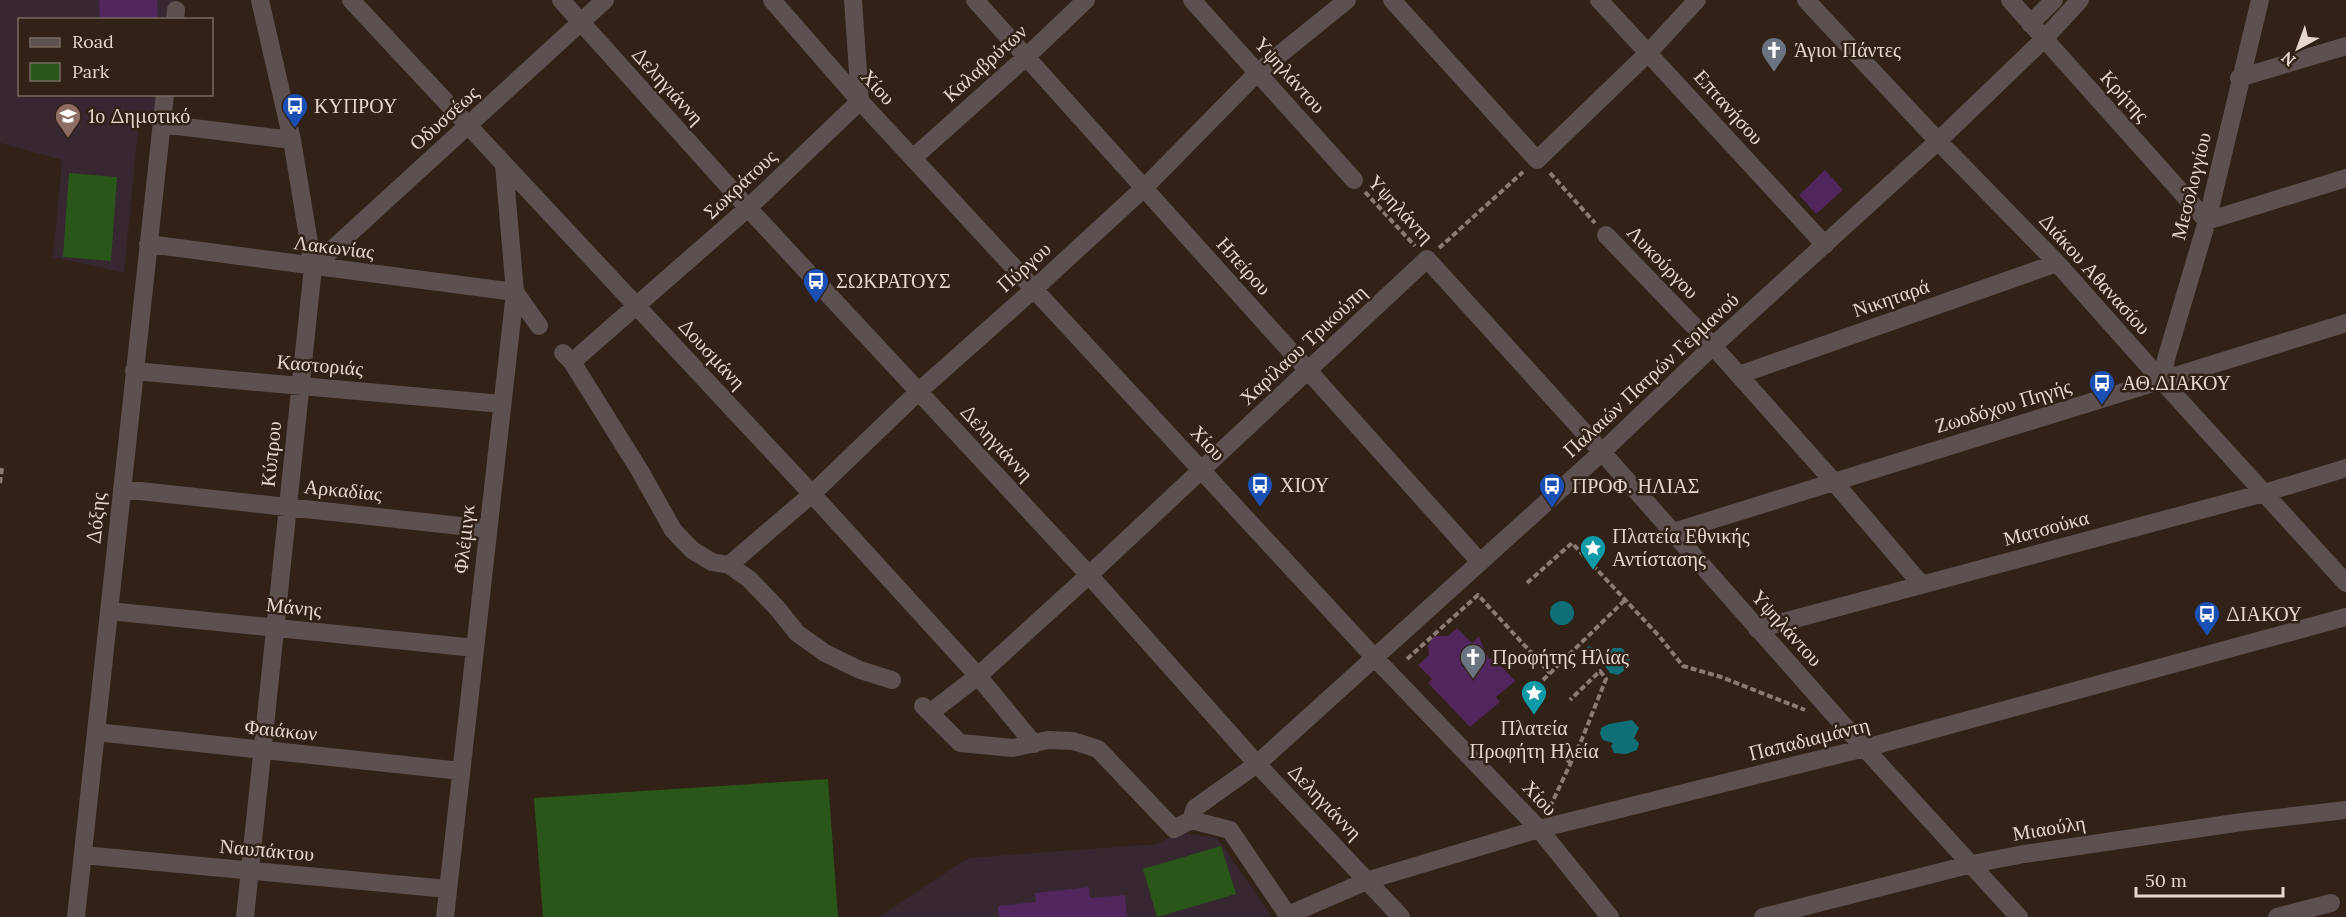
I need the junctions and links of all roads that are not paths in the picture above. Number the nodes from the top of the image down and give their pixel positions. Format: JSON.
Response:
{"nodes":[{"id":1,"x":260,"y":0,"type":"edge"},
{"id":2,"x":351,"y":0,"type":"edge"},
{"id":3,"x":561,"y":0,"type":"edge"},
{"id":4,"x":605,"y":0,"type":"edge"},
{"id":5,"x":772,"y":0,"type":"edge"},
{"id":6,"x":853,"y":0,"type":"edge"},
{"id":7,"x":975,"y":0,"type":"edge"},
{"id":8,"x":1086,"y":0,"type":"edge"},
{"id":9,"x":1192,"y":0,"type":"edge"},
{"id":10,"x":1347,"y":0,"type":"edge"},
{"id":11,"x":1392,"y":0,"type":"edge"},
{"id":12,"x":1599,"y":0,"type":"edge"},
{"id":13,"x":1697,"y":0,"type":"edge"},
{"id":14,"x":1806,"y":0,"type":"edge"},
{"id":15,"x":2010,"y":0,"type":"edge"},
{"id":16,"x":2054,"y":0,"type":"edge"},
{"id":17,"x":2079,"y":0,"type":"edge"},
{"id":18,"x":2260,"y":0,"type":"edge"},
{"id":19,"x":2025,"y":13,"type":"edge"},
{"id":20,"x":580,"y":23,"type":"junction"},
{"id":21,"x":2044,"y":39,"type":"junction"},
{"id":22,"x":2346,"y":46,"type":"edge"},
{"id":23,"x":1648,"y":52,"type":"junction"},
{"id":24,"x":1026,"y":57,"type":"junction"},
{"id":25,"x":1257,"y":73,"type":"junction"},
{"id":26,"x":2240,"y":78,"type":"junction"},
{"id":27,"x":165,"y":96,"type":"edge"},
{"id":28,"x":860,"y":101,"type":"junction"},
{"id":29,"x":161,"y":124,"type":"junction"},
{"id":30,"x":469,"y":126,"type":"junction"},
{"id":31,"x":292,"y":140,"type":"junction"},
{"id":32,"x":1938,"y":141,"type":"junction"},
{"id":33,"x":913,"y":158,"type":"junction"},
{"id":34,"x":504,"y":165,"type":"junction"},
{"id":35,"x":2346,"y":178,"type":"edge"},
{"id":36,"x":1354,"y":180,"type":"road end"},
{"id":37,"x":1144,"y":188,"type":"junction"},
{"id":38,"x":748,"y":208,"type":"junction"},
{"id":39,"x":2207,"y":221,"type":"junction"},
{"id":40,"x":1605,"y":235,"type":"road end"},
{"id":41,"x":148,"y":244,"type":"junction"},
{"id":42,"x":1825,"y":245,"type":"junction"},
{"id":43,"x":1427,"y":259,"type":"joint"},
{"id":44,"x":2057,"y":262,"type":"junction"},
{"id":45,"x":313,"y":267,"type":"junction"},
{"id":46,"x":1034,"y":289,"type":"junction"},
{"id":47,"x":514,"y":292,"type":"junction"},
{"id":48,"x":637,"y":307,"type":"junction"},
{"id":49,"x":2346,"y":323,"type":"edge"},
{"id":50,"x":539,"y":326,"type":"dead end"},
{"id":51,"x":1713,"y":346,"type":"junction"},
{"id":52,"x":134,"y":371,"type":"junction"},
{"id":53,"x":1309,"y":371,"type":"junction"},
{"id":54,"x":1739,"y":375,"type":"junction"},
{"id":55,"x":2162,"y":381,"type":"junction"},
{"id":56,"x":301,"y":386,"type":"junction"},
{"id":57,"x":918,"y":392,"type":"junction"},
{"id":58,"x":502,"y":404,"type":"junction"},
{"id":59,"x":1602,"y":452,"type":"junction"},
{"id":60,"x":2346,"y":468,"type":"edge"},
{"id":61,"x":1202,"y":470,"type":"junction"},
{"id":62,"x":1834,"y":482,"type":"junction"},
{"id":63,"x":122,"y":489,"type":"junction"},
{"id":64,"x":812,"y":494,"type":"junction"},
{"id":65,"x":2264,"y":494,"type":"junction"},
{"id":66,"x":288,"y":507,"type":"junction"},
{"id":67,"x":488,"y":529,"type":"junction"},
{"id":68,"x":1672,"y":532,"type":"junction"},
{"id":69,"x":1480,"y":562,"type":"junction"},
{"id":70,"x":729,"y":565,"type":"junction"},
{"id":71,"x":1089,"y":575,"type":"junction"},
{"id":72,"x":2346,"y":583,"type":"edge"},
{"id":73,"x":1921,"y":584,"type":"junction"},
{"id":74,"x":109,"y":611,"type":"junction"},
{"id":75,"x":2346,"y":617,"type":"edge"},
{"id":76,"x":276,"y":628,"type":"junction"},
{"id":77,"x":1757,"y":629,"type":"junction"},
{"id":78,"x":475,"y":648,"type":"junction"},
{"id":79,"x":1374,"y":657,"type":"junction"},
{"id":80,"x":978,"y":676,"type":"junction"},
{"id":81,"x":892,"y":680,"type":"dead end"},
{"id":82,"x":96,"y":732,"type":"junction"},
{"id":83,"x":1034,"y":744,"type":"junction"},
{"id":84,"x":1864,"y":748,"type":"junction"},
{"id":85,"x":263,"y":750,"type":"junction"},
{"id":86,"x":1257,"y":764,"type":"junction"},
{"id":87,"x":461,"y":771,"type":"junction"},
{"id":88,"x":2346,"y":810,"type":"edge"},
{"id":89,"x":1191,"y":820,"type":"junction"},
{"id":90,"x":1539,"y":829,"type":"junction"},
{"id":91,"x":83,"y":855,"type":"junction"},
{"id":92,"x":1972,"y":864,"type":"junction"},
{"id":93,"x":250,"y":870,"type":"junction"},
{"id":94,"x":1369,"y":880,"type":"junction"},
{"id":95,"x":448,"y":889,"type":"junction"},
{"id":96,"x":2331,"y":903,"type":"dead end"},
{"id":97,"x":1289,"y":916,"type":"edge"},
{"id":98,"x":76,"y":917,"type":"edge"},
{"id":99,"x":245,"y":917,"type":"edge"},
{"id":100,"x":445,"y":917,"type":"edge"},
{"id":101,"x":1401,"y":917,"type":"edge"},
{"id":102,"x":1610,"y":917,"type":"edge"},
{"id":103,"x":1763,"y":917,"type":"edge"},
{"id":104,"x":2019,"y":917,"type":"edge"},
{"id":105,"x":2277,"y":917,"type":"edge"}],
"edges":[{"from":1,"to":31,"type":"street","name":"Κύπρου"},
{"from":2,"to":30,"type":"street","name":"Δουσμάνη"},
{"from":3,"to":20,"type":"street","name":"Δεληγιάννη"},
{"from":4,"to":20,"type":"street","name":"Οδυσσέως"},
{"from":5,"to":28,"type":"street","name":"Χίου"},
{"from":6,"to":28,"type":"street"},
{"from":7,"to":24,"type":"street","name":"Ηπείρου"},
{"from":8,"to":24,"type":"street","name":"Καλαβρύτων"},
{"from":9,"to":25,"type":"street","name":"Υψηλάντου"},
{"from":10,"to":25,"type":"street","name":"Πύργου"},
{"from":11,"to":23,"type":"street"},
{"from":12,"to":23,"type":"street","name":"Επτανήσου"},
{"from":13,"to":23,"type":"street"},
{"from":14,"to":32,"type":"street","name":"Διάκου Αθανασίου"},
{"from":15,"to":19,"type":"street","name":"Κρήτης"},
{"from":16,"to":19,"type":"street"},
{"from":17,"to":21,"type":"street","name":"Παλαιών Πατρών Γερμανού"},
{"from":18,"to":26,"type":"street","name":"Μεσολογγίου"},
{"from":19,"to":21,"type":"street","name":"Κρήτης"},
{"from":20,"to":30,"type":"street","name":"Οδυσσέως"},
{"from":20,"to":38,"type":"street","name":"Δεληγιάννη"},
{"from":21,"to":32,"type":"street","name":"Παλαιών Πατρών Γερμανού"},
{"from":21,"to":39,"type":"street","name":"Κρήτης"},
{"from":22,"to":26,"type":"street"},
{"from":23,"to":42,"type":"street","name":"Επτανήσου"},
{"from":24,"to":33,"type":"street","name":"Καλαβρύτων"},
{"from":24,"to":37,"type":"street","name":"Ηπείρου"},
{"from":25,"to":36,"type":"street","name":"Υψηλάντου"},
{"from":25,"to":37,"type":"street","name":"Πύργου"},
{"from":26,"to":39,"type":"street","name":"Μεσολογγίου"},
{"from":27,"to":29,"type":"street","name":"Δόξης"},
{"from":28,"to":33,"type":"street","name":"Χίου"},
{"from":28,"to":38,"type":"street","name":"Σωκράτους"},
{"from":29,"to":31,"type":"street"},
{"from":29,"to":41,"type":"street","name":"Δόξης"},
{"from":30,"to":34,"type":"street","name":"Δουσμάνη"},
{"from":30,"to":45,"type":"street","name":"Οδυσσέως"},
{"from":31,"to":45,"type":"street","name":"Κύπρου"},
{"from":32,"to":42,"type":"street","name":"Παλαιών Πατρών Γερμανού"},
{"from":32,"to":44,"type":"street","name":"Διάκου Αθανασίου"},
{"from":33,"to":46,"type":"street","name":"Χίου"},
{"from":34,"to":47,"type":"street","name":"Φλέμιγκ"},
{"from":34,"to":48,"type":"street","name":"Δουσμάνη"},
{"from":35,"to":39,"type":"street"},
{"from":37,"to":46,"type":"street","name":"Πύργου"},
{"from":37,"to":53,"type":"street","name":"Ηπείρου"},
{"from":38,"to":48,"type":"street","name":"Σωκράτους"},
{"from":38,"to":57,"type":"street","name":"Δεληγιάννη"},
{"from":39,"to":55,"type":"street","name":"Μεσολογγίου"},
{"from":40,"to":51,"type":"street","name":"Λυκούργου"},
{"from":41,"to":45,"type":"street","name":"Λακωνίας"},
{"from":41,"to":52,"type":"street","name":"Δόξης"},
{"from":42,"to":51,"type":"street","name":"Παλαιών Πατρών Γερμανού"},
{"from":43,"to":53,"type":"street","name":"Χαρίλαου Τρικούπη"},
{"from":43,"to":59,"type":"street","name":"Υψηλάντου"},
{"from":44,"to":54,"type":"street","name":"Νικηταρά"},
{"from":44,"to":55,"type":"street","name":"Διάκου Αθανασίου"},
{"from":45,"to":47,"type":"street","name":"Λακωνίας"},
{"from":45,"to":56,"type":"street","name":"Κύπρου"},
{"from":46,"to":57,"type":"street","name":"Πύργου"},
{"from":46,"to":61,"type":"street","name":"Χίου"},
{"from":47,"to":50,"type":"street"},
{"from":47,"to":58,"type":"street","name":"Φλέμιγκ"},
{"from":48,"to":64,"type":"street","name":"Δουσμάνη"},
{"from":48,"to":70,"type":"street","name":"Σωκράτους"},
{"from":49,"to":55,"type":"street","name":"Ζωοδόχου Πηγής"},
{"from":51,"to":54,"type":"street","name":"Λυκούργου"},
{"from":51,"to":59,"type":"street","name":"Παλαιών Πατρών Γερμανού"},
{"from":52,"to":56,"type":"street","name":"Καστοριάς"},
{"from":52,"to":63,"type":"street","name":"Δόξης"},
{"from":53,"to":61,"type":"street","name":"Χαρίλαου Τρικούπη"},
{"from":53,"to":69,"type":"street","name":"Ηπείρου"},
{"from":54,"to":62,"type":"street","name":"Λυκούργου"},
{"from":55,"to":62,"type":"street","name":"Ζωοδόχου Πηγής"},
{"from":55,"to":65,"type":"street","name":"Διάκου Αθανασίου"},
{"from":56,"to":58,"type":"street","name":"Καστοριάς"},
{"from":56,"to":66,"type":"street","name":"Κύπρου"},
{"from":57,"to":64,"type":"street","name":"Πύργου"},
{"from":57,"to":71,"type":"street","name":"Δεληγιάννη"},
{"from":58,"to":67,"type":"street","name":"Φλέμιγκ"},
{"from":59,"to":68,"type":"street","name":"Υψηλάντου"},
{"from":59,"to":69,"type":"street","name":"Παλαιών Πατρών Γερμανού"},
{"from":60,"to":65,"type":"street","name":"Ματσούκα"},
{"from":61,"to":71,"type":"street","name":"Χαρίλαου Τρικούπη"},
{"from":61,"to":79,"type":"street","name":"Χίου"},
{"from":62,"to":68,"type":"street","name":"Ζωοδόχου Πηγής"},
{"from":62,"to":73,"type":"street","name":"Λυκούργου"},
{"from":63,"to":66,"type":"street","name":"Αρκαδίας"},
{"from":63,"to":74,"type":"street","name":"Δόξης"},
{"from":64,"to":70,"type":"street","name":"Πύργου"},
{"from":64,"to":80,"type":"street","name":"Δουσμάνη"},
{"from":65,"to":72,"type":"street","name":"Διάκου Αθανασίου"},
{"from":65,"to":73,"type":"street","name":"Ματσούκα"},
{"from":66,"to":67,"type":"street","name":"Αρκαδίας"},
{"from":66,"to":76,"type":"street","name":"Κύπρου"},
{"from":67,"to":78,"type":"street","name":"Φλέμιγκ"},
{"from":68,"to":77,"type":"street","name":"Υψηλάντου"},
{"from":69,"to":79,"type":"street","name":"Παλαιών Πατρών Γερμανού"},
{"from":70,"to":81,"type":"street"},
{"from":71,"to":80,"type":"street","name":"Χαρίλαου Τρικούπη"},
{"from":71,"to":86,"type":"street","name":"Δεληγιάννη"},
{"from":73,"to":77,"type":"street","name":"Ματσούκα"},
{"from":74,"to":76,"type":"street","name":"Μάνης"},
{"from":74,"to":82,"type":"street","name":"Δόξης"},
{"from":75,"to":84,"type":"street","name":"Παπαδιαμάντη"},
{"from":76,"to":78,"type":"street","name":"Μάνης"},
{"from":76,"to":85,"type":"street","name":"Κύπρου"},
{"from":77,"to":84,"type":"street","name":"Υψηλάντου"},
{"from":78,"to":87,"type":"street","name":"Φλέμιγκ"},
{"from":79,"to":86,"type":"street","name":"Παλαιών Πατρών Γερμανού"},
{"from":79,"to":90,"type":"street","name":"Χίου"},
{"from":80,"to":83,"type":"street","name":"Δουσμάνη"},
{"from":80,"to":83,"type":"street","name":"Χαρίλαου Τρικούπη"},
{"from":82,"to":85,"type":"street","name":"Φαιάκων"},
{"from":82,"to":91,"type":"street","name":"Δόξης"},
{"from":83,"to":89,"type":"street"},
{"from":84,"to":90,"type":"street","name":"Παπαδιαμάντη"},
{"from":84,"to":92,"type":"street","name":"Υψηλάντου"},
{"from":85,"to":87,"type":"street","name":"Φαιάκων"},
{"from":85,"to":93,"type":"street","name":"Κύπρου"},
{"from":86,"to":89,"type":"street","name":"Παλαιών Πατρών Γερμανού"},
{"from":86,"to":94,"type":"street","name":"Δεληγιάννη"},
{"from":87,"to":95,"type":"street","name":"Φλέμιγκ"},
{"from":88,"to":92,"type":"street","name":"Μιαούλη"},
{"from":89,"to":97,"type":"street"},
{"from":90,"to":94,"type":"street","name":"Παπαδιαμάντη"},
{"from":90,"to":102,"type":"street","name":"Χίου"},
{"from":91,"to":93,"type":"street","name":"Ναυπάκτου"},
{"from":91,"to":98,"type":"street","name":"Δόξης"},
{"from":92,"to":103,"type":"street","name":"Μιαούλη"},
{"from":92,"to":104,"type":"street","name":"Υψηλάντου"},
{"from":93,"to":95,"type":"street","name":"Ναυπάκτου"},
{"from":93,"to":99,"type":"street","name":"Κύπρου"},
{"from":94,"to":97,"type":"street","name":"Παπαδιαμάντη"},
{"from":94,"to":101,"type":"street","name":"Δεληγιάννη"},
{"from":95,"to":100,"type":"street","name":"Φλέμιγκ"},
{"from":96,"to":105,"type":"street"}]}
